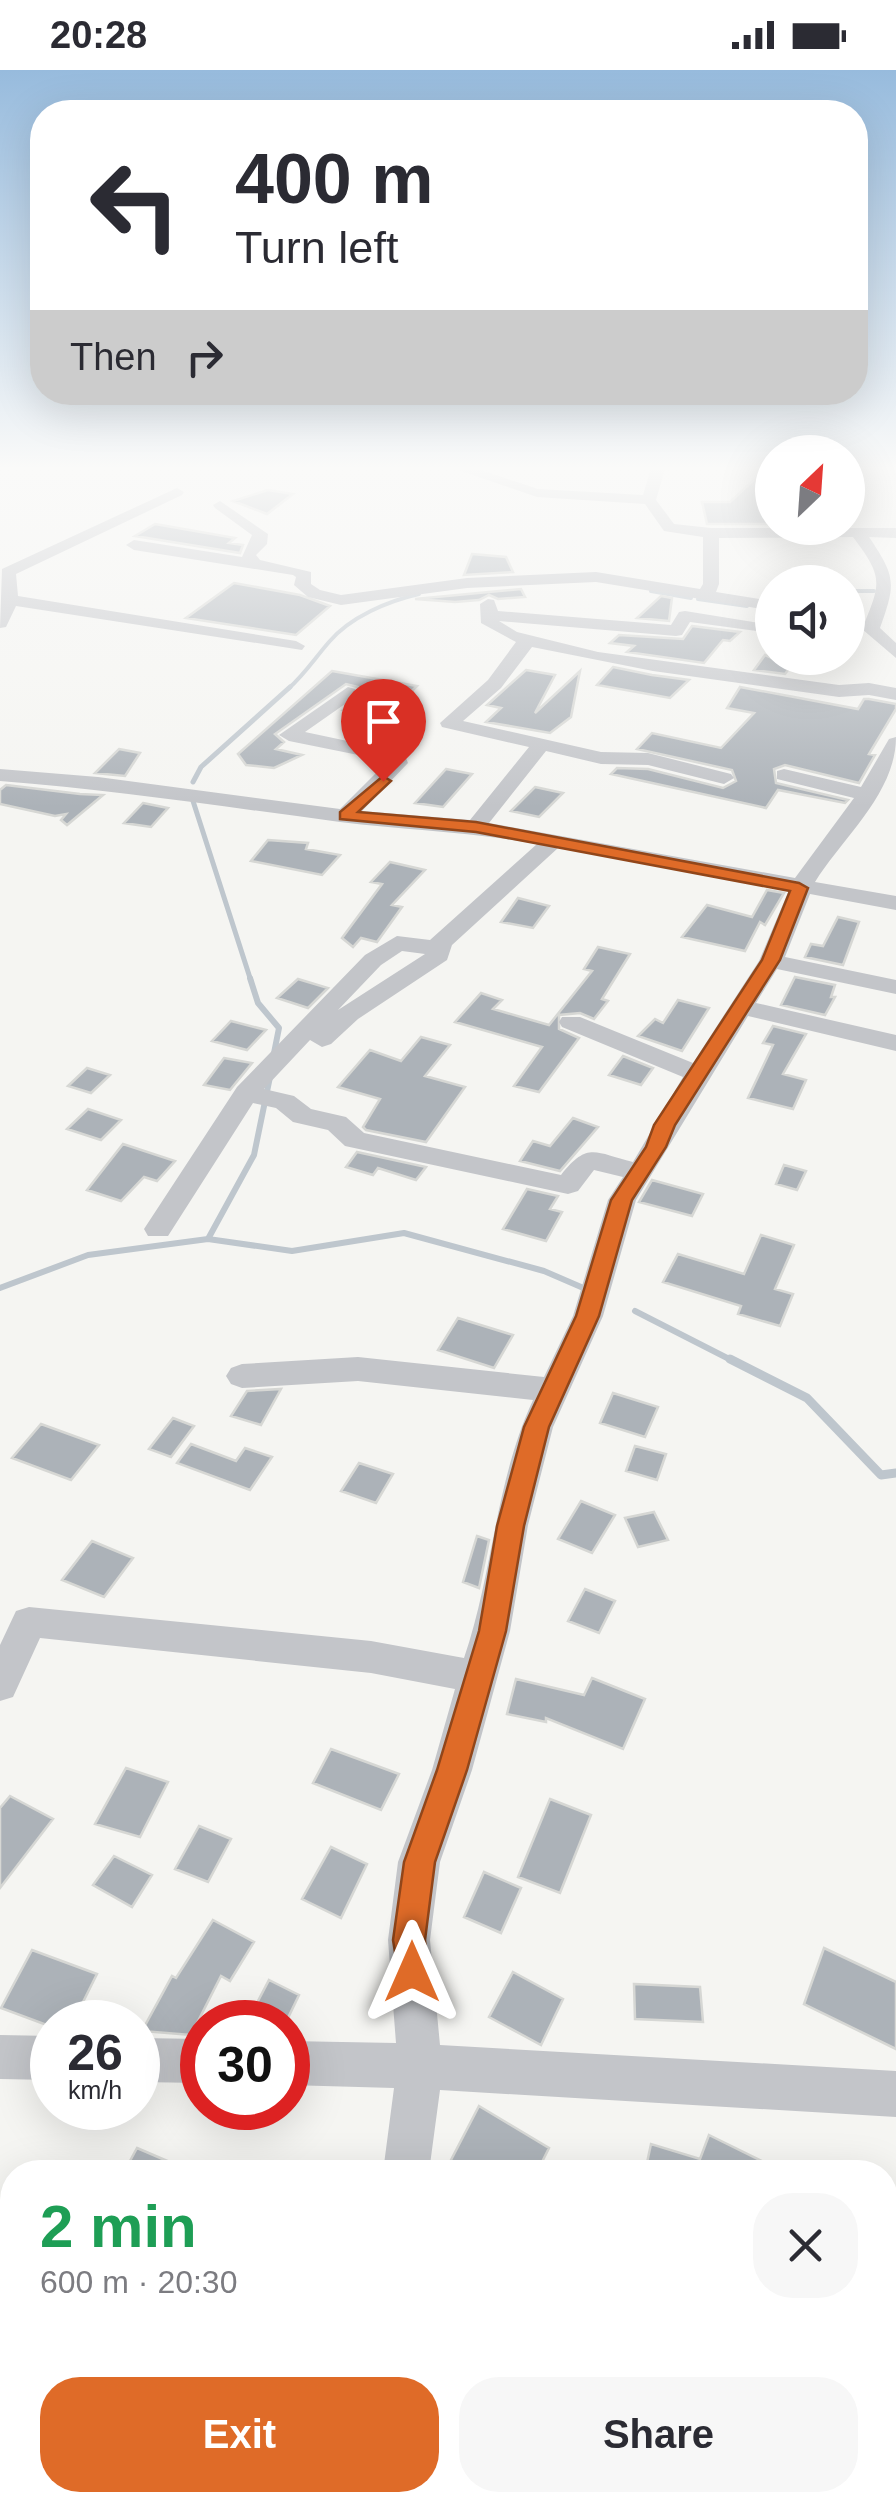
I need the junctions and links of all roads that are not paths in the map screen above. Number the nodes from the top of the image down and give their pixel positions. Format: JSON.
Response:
{"nodes":[{"id":1,"x":8,"y":579,"type":"edge"},
{"id":2,"x":304,"y":579,"type":"edge"},
{"id":3,"x":539,"y":579,"type":"edge"},
{"id":4,"x":579,"y":579,"type":"edge"},
{"id":5,"x":711,"y":579,"type":"edge"},
{"id":6,"x":884,"y":579,"type":"edge"},
{"id":7,"x":484,"y":584,"type":"junction"},
{"id":8,"x":614,"y":591,"type":"junction"},
{"id":9,"x":700,"y":596,"type":"junction"},
{"id":10,"x":10,"y":600,"type":"junction"},
{"id":11,"x":755,"y":603,"type":"edge"},
{"id":12,"x":490,"y":615,"type":"junction"},
{"id":13,"x":684,"y":616,"type":"junction"},
{"id":14,"x":865,"y":617,"type":"edge"},
{"id":15,"x":873,"y":618,"type":"junction"},
{"id":16,"x":894,"y":623,"type":"edge"},
{"id":17,"x":0,"y":624,"type":"edge"},
{"id":18,"x":598,"y":624,"type":"junction"},
{"id":19,"x":755,"y":627,"type":"edge"},
{"id":20,"x":527,"y":642,"type":"junction"},
{"id":21,"x":296,"y":646,"type":"dead end"},
{"id":22,"x":896,"y":653,"type":"edge"},
{"id":23,"x":348,"y":692,"type":"dead end"},
{"id":24,"x":896,"y":694,"type":"edge"},
{"id":25,"x":544,"y":742,"type":"junction"},
{"id":26,"x":896,"y":743,"type":"edge"},
{"id":27,"x":0,"y":775,"type":"edge"},
{"id":28,"x":784,"y":775,"type":"dead end"},
{"id":29,"x":724,"y":778,"type":"dead end"},
{"id":30,"x":867,"y":796,"type":"junction"},
{"id":31,"x":345,"y":816,"type":"junction"},
{"id":32,"x":476,"y":827,"type":"junction"},
{"id":33,"x":554,"y":841,"type":"junction"},
{"id":34,"x":799,"y":888,"type":"junction"},
{"id":35,"x":896,"y":903,"type":"edge"},
{"id":36,"x":771,"y":960,"type":"junction"},
{"id":37,"x":896,"y":987,"type":"edge"},
{"id":38,"x":741,"y":1007,"type":"junction"},
{"id":39,"x":571,"y":1022,"type":"dead end"},
{"id":40,"x":896,"y":1044,"type":"edge"},
{"id":41,"x":698,"y":1074,"type":"junction"},
{"id":42,"x":246,"y":1093,"type":"junction"},
{"id":43,"x":638,"y":1172,"type":"junction"},
{"id":44,"x":158,"y":1228,"type":"dead end"},
{"id":45,"x":242,"y":1376,"type":"dead end"},
{"id":46,"x":552,"y":1390,"type":"junction"},
{"id":47,"x":477,"y":1676,"type":"junction"},
{"id":48,"x":0,"y":1685,"type":"edge"},
{"id":49,"x":0,"y":2056,"type":"edge"},
{"id":50,"x":30,"y":2057,"type":"edge"},
{"id":51,"x":310,"y":2064,"type":"edge"},
{"id":52,"x":420,"y":2066,"type":"junction"},
{"id":53,"x":896,"y":2094,"type":"edge"},
{"id":54,"x":408,"y":2160,"type":"edge"}],
"edges":[{"from":1,"to":10,"type":"street"},
{"from":2,"to":7,"type":"street"},
{"from":3,"to":7,"type":"street"},
{"from":4,"to":8,"type":"street"},
{"from":5,"to":9,"type":"street"},
{"from":6,"to":15,"type":"street"},
{"from":7,"to":12,"type":"street"},
{"from":8,"to":9,"type":"street"},
{"from":8,"to":18,"type":"street"},
{"from":9,"to":11,"type":"street"},
{"from":9,"to":13,"type":"street"},
{"from":10,"to":17,"type":"street"},
{"from":10,"to":21,"type":"street"},
{"from":12,"to":18,"type":"street"},
{"from":12,"to":20,"type":"street"},
{"from":13,"to":18,"type":"street"},
{"from":13,"to":19,"type":"street"},
{"from":14,"to":15,"type":"street"},
{"from":15,"to":16,"type":"street"},
{"from":15,"to":22,"type":"street"},
{"from":20,"to":24,"type":"street"},
{"from":20,"to":25,"type":"street"},
{"from":23,"to":31,"type":"street"},
{"from":25,"to":29,"type":"street"},
{"from":25,"to":32,"type":"street"},
{"from":26,"to":30,"type":"street"},
{"from":27,"to":31,"type":"street"},
{"from":28,"to":30,"type":"street"},
{"from":30,"to":34,"type":"street"},
{"from":31,"to":32,"type":"street"},
{"from":32,"to":33,"type":"street"},
{"from":33,"to":34,"type":"street"},
{"from":33,"to":42,"type":"street"},
{"from":34,"to":35,"type":"street"},
{"from":34,"to":36,"type":"street"},
{"from":36,"to":37,"type":"street"},
{"from":36,"to":38,"type":"street"},
{"from":38,"to":40,"type":"street"},
{"from":38,"to":41,"type":"street"},
{"from":39,"to":41,"type":"street"},
{"from":41,"to":43,"type":"street"},
{"from":42,"to":43,"type":"street"},
{"from":42,"to":44,"type":"street"},
{"from":43,"to":46,"type":"street"},
{"from":45,"to":46,"type":"street"},
{"from":46,"to":47,"type":"street"},
{"from":47,"to":48,"type":"street"},
{"from":47,"to":52,"type":"street"},
{"from":49,"to":50,"type":"street"},
{"from":51,"to":52,"type":"street"},
{"from":52,"to":53,"type":"street"},
{"from":52,"to":54,"type":"street"}]}
